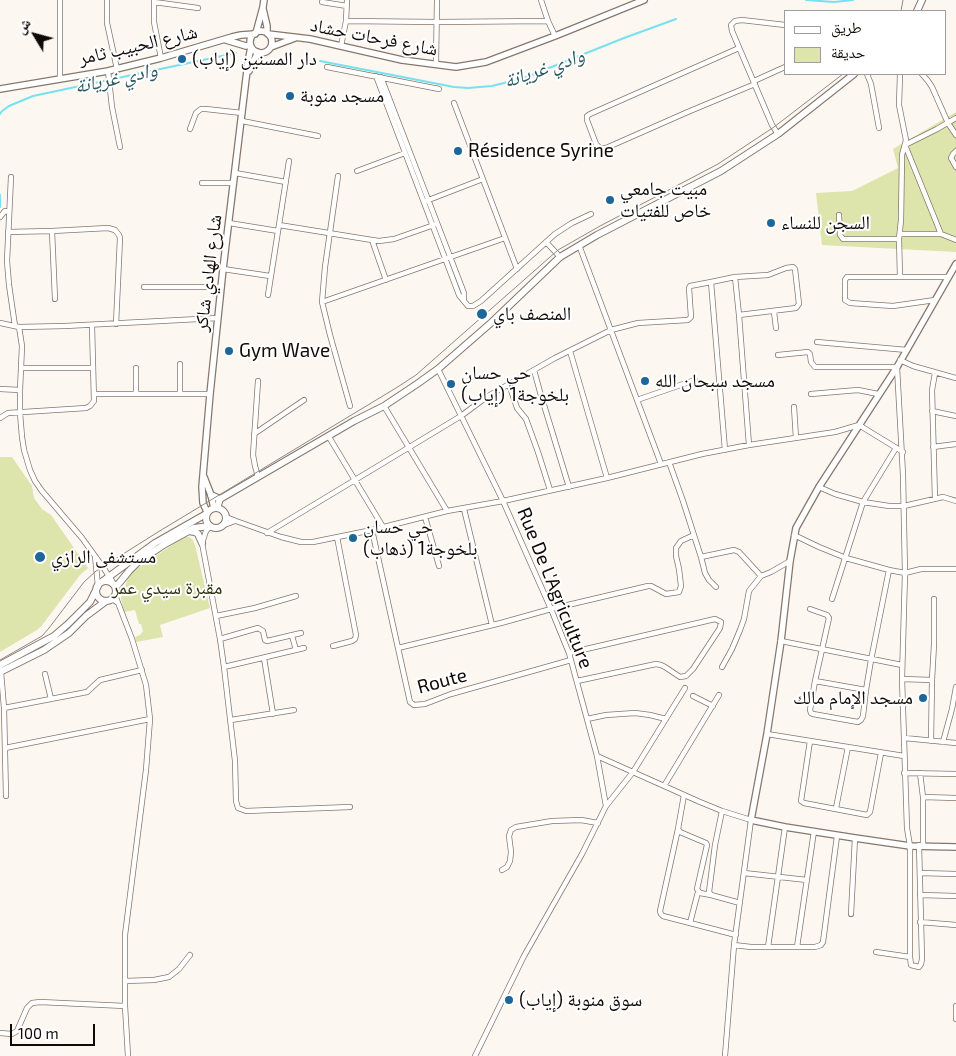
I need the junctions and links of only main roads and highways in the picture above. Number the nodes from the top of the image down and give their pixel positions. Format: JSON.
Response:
{"nodes":[{"id":1,"x":853,"y":75,"type":"edge"},
{"id":2,"x":231,"y":492,"type":"junction"},
{"id":3,"x":211,"y":495,"type":"road end"},
{"id":4,"x":220,"y":499,"type":"junction"},
{"id":5,"x":216,"y":508,"type":"junction"},
{"id":6,"x":207,"y":513,"type":"junction"},
{"id":7,"x":226,"y":515,"type":"junction"},
{"id":8,"x":210,"y":527,"type":"junction"},
{"id":9,"x":187,"y":531,"type":"junction"},
{"id":10,"x":202,"y":543,"type":"road end"},
{"id":11,"x":100,"y":584,"type":"junction"},
{"id":12,"x":115,"y":589,"type":"junction"},
{"id":13,"x":108,"y":600,"type":"junction"},
{"id":14,"x":0,"y":669,"type":"edge"}],
"edges":[{"from":1,"to":2,"type":"main road"},
{"from":2,"to":4,"type":"main road"},
{"from":2,"to":7,"type":"main road"},
{"from":3,"to":4,"type":"main road"},
{"from":4,"to":5,"type":"main road"},
{"from":5,"to":6,"type":"main road"},
{"from":5,"to":7,"type":"main road"},
{"from":6,"to":8,"type":"main road"},
{"from":6,"to":11,"type":"main road"},
{"from":7,"to":8,"type":"main road"},
{"from":8,"to":9,"type":"main road"},
{"from":9,"to":10,"type":"main road"},
{"from":9,"to":12,"type":"main road"},
{"from":11,"to":12,"type":"main road"},
{"from":11,"to":13,"type":"main road"},
{"from":11,"to":14,"type":"main road"},
{"from":12,"to":13,"type":"main road"},
{"from":13,"to":14,"type":"main road"}]}
